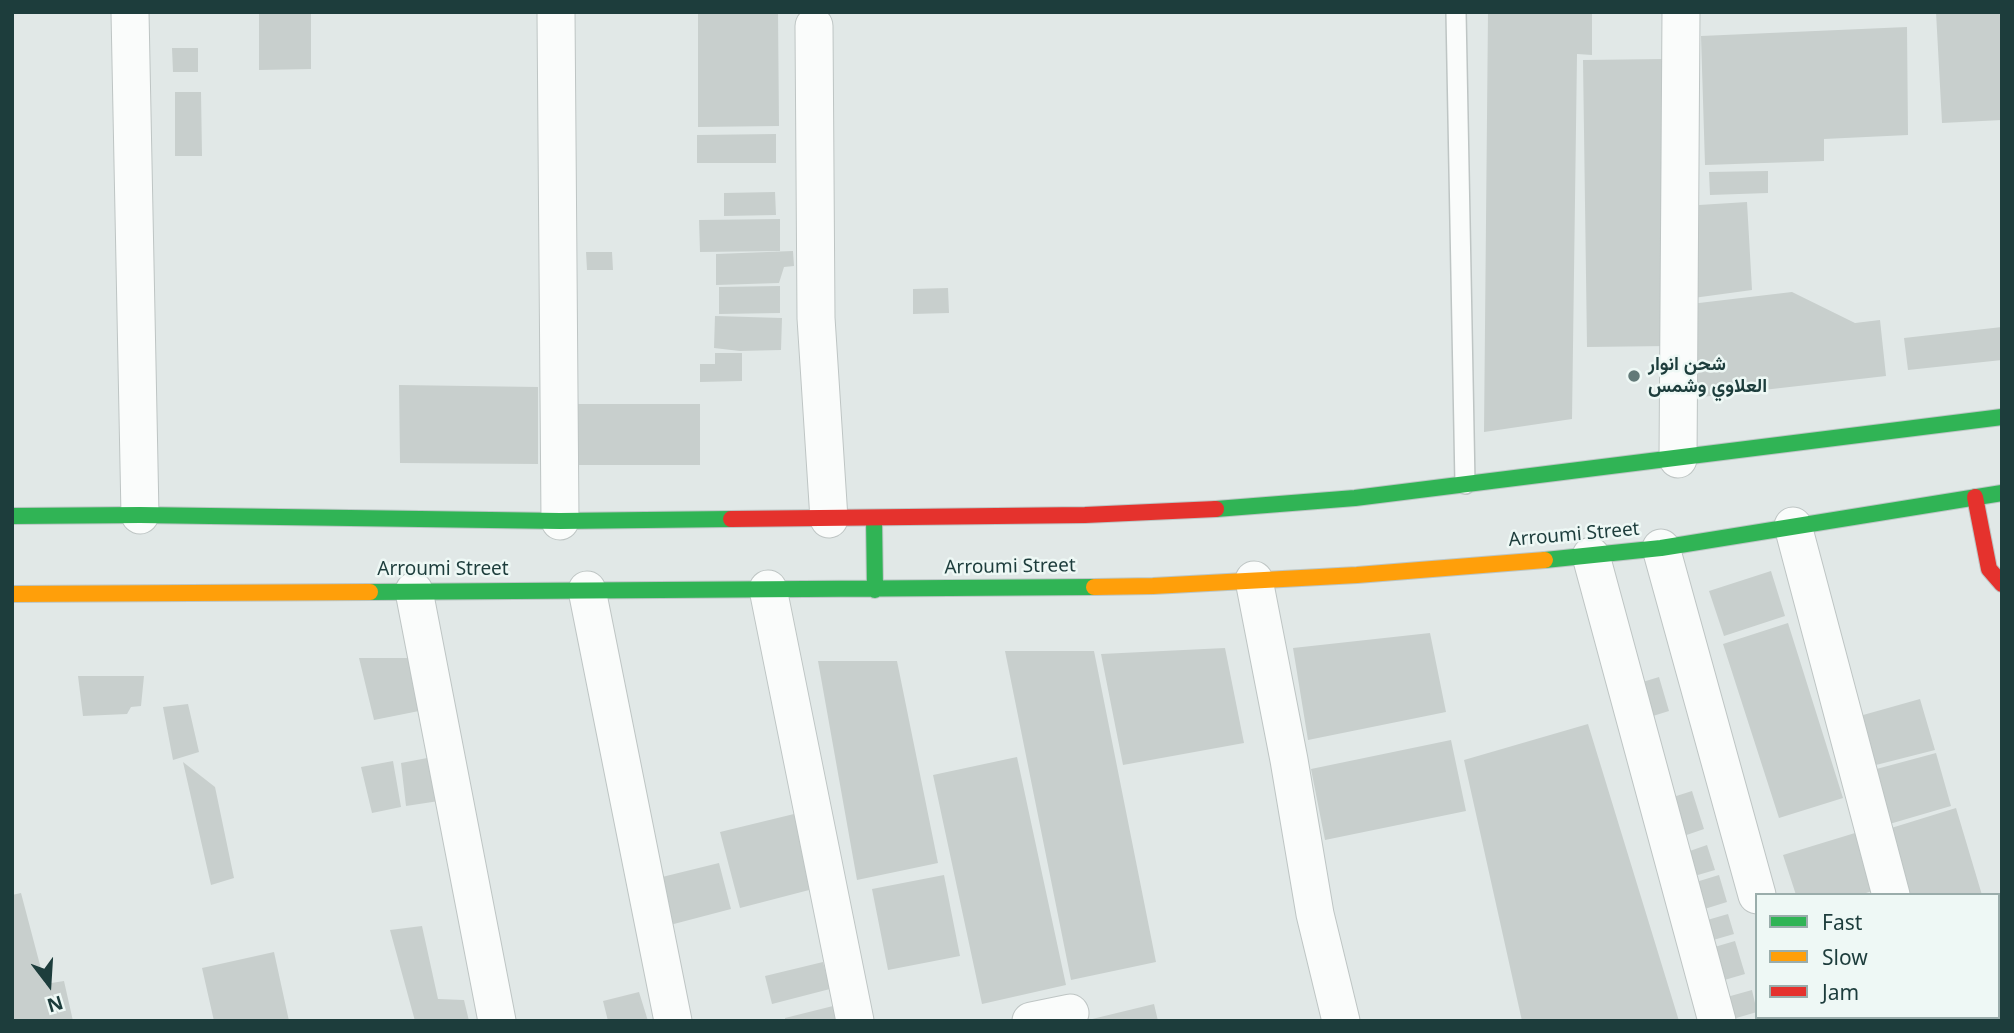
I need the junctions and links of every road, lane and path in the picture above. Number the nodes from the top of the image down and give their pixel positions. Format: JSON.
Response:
{"nodes":[{"id":1,"x":130,"y":12,"type":"edge"},
{"id":2,"x":556,"y":12,"type":"edge"},
{"id":3,"x":1456,"y":12,"type":"edge"},
{"id":4,"x":1681,"y":12,"type":"edge"},
{"id":5,"x":814,"y":26,"type":"dead end"},
{"id":6,"x":2002,"y":417,"type":"edge"},
{"id":7,"x":1678,"y":459,"type":"junction"},
{"id":8,"x":1465,"y":484,"type":"junction"},
{"id":9,"x":2002,"y":493,"type":"edge"},
{"id":10,"x":1975,"y":496,"type":"junction"},
{"id":11,"x":140,"y":515,"type":"junction"},
{"id":12,"x":12,"y":516,"type":"edge"},
{"id":13,"x":874,"y":518,"type":"junction"},
{"id":14,"x":829,"y":519,"type":"junction"},
{"id":15,"x":560,"y":522,"type":"junction"},
{"id":16,"x":1793,"y":526,"type":"junction"},
{"id":17,"x":1661,"y":548,"type":"junction"},
{"id":18,"x":1591,"y":556,"type":"junction"},
{"id":19,"x":1254,"y":580,"type":"junction"},
{"id":20,"x":2002,"y":584,"type":"edge"},
{"id":21,"x":768,"y":589,"type":"junction"},
{"id":22,"x":587,"y":590,"type":"junction"},
{"id":23,"x":874,"y":590,"type":"junction"},
{"id":24,"x":414,"y":591,"type":"junction"},
{"id":25,"x":12,"y":594,"type":"edge"},
{"id":26,"x":1756,"y":893,"type":"edge"},
{"id":27,"x":1890,"y":893,"type":"edge"},
{"id":28,"x":1070,"y":1013,"type":"dead end"},
{"id":29,"x":496,"y":1021,"type":"edge"},
{"id":30,"x":673,"y":1021,"type":"edge"},
{"id":31,"x":855,"y":1021,"type":"edge"},
{"id":32,"x":1031,"y":1021,"type":"edge"},
{"id":33,"x":1341,"y":1021,"type":"edge"},
{"id":34,"x":1717,"y":1021,"type":"edge"}],
"edges":[{"from":1,"to":11,"type":"street"},
{"from":2,"to":15,"type":"street"},
{"from":3,"to":8,"type":"lane"},
{"from":4,"to":7,"type":"street"},
{"from":5,"to":14,"type":"street"},
{"from":6,"to":7,"type":"main road"},
{"from":7,"to":8,"type":"main road"},
{"from":8,"to":13,"type":"main road"},
{"from":9,"to":10,"type":"main road","name":"Arroumi Street"},
{"from":10,"to":16,"type":"main road","name":"Arroumi Street"},
{"from":10,"to":20,"type":"main road"},
{"from":11,"to":12,"type":"main road"},
{"from":11,"to":15,"type":"main road"},
{"from":13,"to":14,"type":"main road"},
{"from":13,"to":23,"type":"main road"},
{"from":14,"to":15,"type":"main road"},
{"from":16,"to":17,"type":"main road","name":"Arroumi Street"},
{"from":16,"to":27,"type":"street"},
{"from":17,"to":18,"type":"main road","name":"Arroumi Street"},
{"from":17,"to":26,"type":"street"},
{"from":18,"to":19,"type":"main road","name":"Arroumi Street"},
{"from":18,"to":34,"type":"street"},
{"from":19,"to":23,"type":"main road","name":"Arroumi Street"},
{"from":19,"to":33,"type":"street"},
{"from":21,"to":22,"type":"main road","name":"Arroumi Street"},
{"from":21,"to":23,"type":"main road","name":"Arroumi Street"},
{"from":21,"to":31,"type":"street"},
{"from":22,"to":24,"type":"main road","name":"Arroumi Street"},
{"from":22,"to":30,"type":"street"},
{"from":24,"to":25,"type":"main road","name":"Arroumi Street"},
{"from":24,"to":29,"type":"street"},
{"from":28,"to":32,"type":"street"}]}
